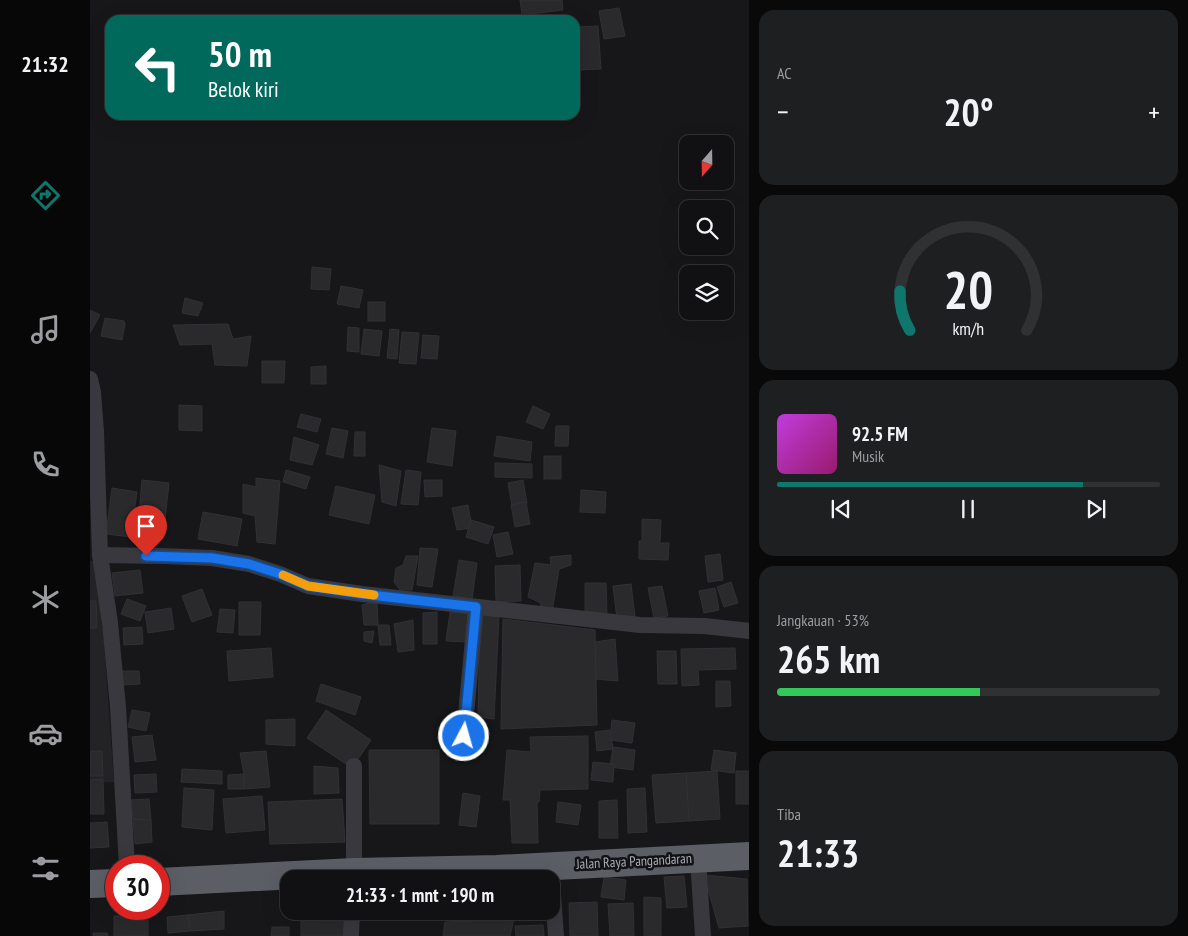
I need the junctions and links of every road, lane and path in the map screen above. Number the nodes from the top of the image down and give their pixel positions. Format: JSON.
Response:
{"nodes":[{"id":1,"x":90,"y":379,"type":"edge"},
{"id":2,"x":100,"y":555,"type":"junction"},
{"id":3,"x":476,"y":607,"type":"junction"},
{"id":4,"x":749,"y":631,"type":"edge"},
{"id":5,"x":464,"y":736,"type":"dead end"},
{"id":6,"x":354,"y":766,"type":"dead end"},
{"id":7,"x":126,"y":855,"type":"edge"},
{"id":8,"x":749,"y":856,"type":"edge"},
{"id":9,"x":698,"y":858,"type":"junction"},
{"id":10,"x":551,"y":866,"type":"junction"},
{"id":11,"x":354,"y":870,"type":"edge"},
{"id":12,"x":477,"y":870,"type":"edge"},
{"id":13,"x":280,"y":878,"type":"edge"},
{"id":14,"x":170,"y":882,"type":"edge"},
{"id":15,"x":90,"y":884,"type":"edge"},
{"id":16,"x":105,"y":884,"type":"edge"},
{"id":17,"x":352,"y":920,"type":"edge"},
{"id":18,"x":351,"y":936,"type":"edge"},
{"id":19,"x":556,"y":936,"type":"edge"},
{"id":20,"x":703,"y":936,"type":"edge"}],
"edges":[{"from":1,"to":2,"type":"street"},
{"from":2,"to":3,"type":"street"},
{"from":2,"to":7,"type":"street"},
{"from":3,"to":4,"type":"street"},
{"from":3,"to":5,"type":"street"},
{"from":6,"to":11,"type":"street"},
{"from":8,"to":9,"type":"highway","name":"Jalan Raya Pangandaran"},
{"from":9,"to":10,"type":"highway","name":"Jalan Raya Pangandaran"},
{"from":9,"to":20,"type":"street"},
{"from":10,"to":12,"type":"highway","name":"Jalan Raya Pangandaran"},
{"from":10,"to":19,"type":"street"},
{"from":13,"to":14,"type":"highway","name":"Jalan Raya Pangandaran"},
{"from":15,"to":16,"type":"highway"},
{"from":17,"to":18,"type":"street"}]}
